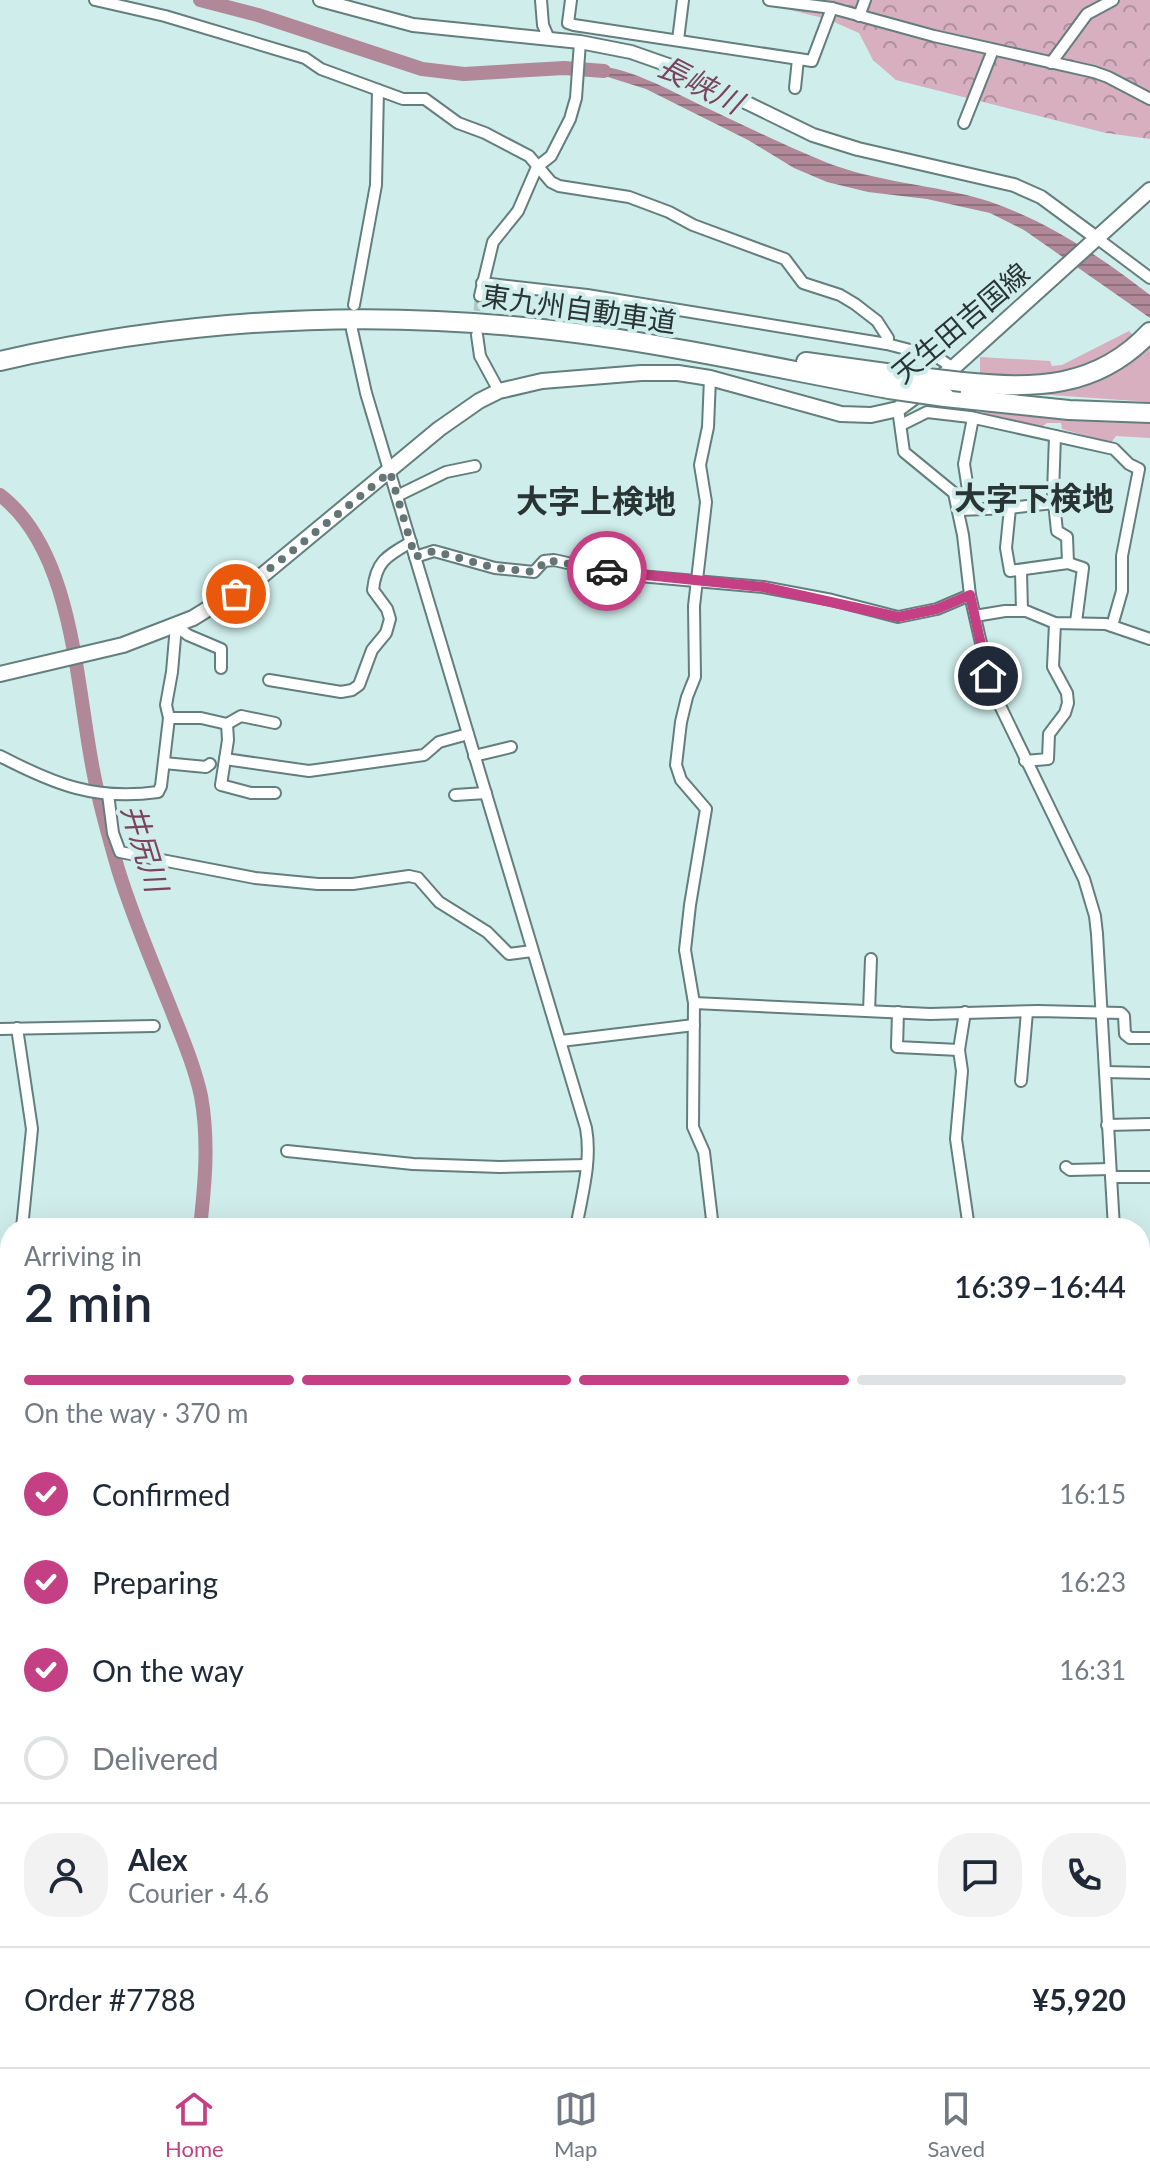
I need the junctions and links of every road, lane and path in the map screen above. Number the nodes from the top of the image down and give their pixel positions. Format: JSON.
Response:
{"nodes":[{"id":1,"x":95,"y":0,"type":"edge"},
{"id":2,"x":320,"y":0,"type":"edge"},
{"id":3,"x":541,"y":0,"type":"edge"},
{"id":4,"x":571,"y":0,"type":"edge"},
{"id":5,"x":683,"y":0,"type":"edge"},
{"id":6,"x":769,"y":0,"type":"edge"},
{"id":7,"x":865,"y":0,"type":"edge"},
{"id":8,"x":1113,"y":0,"type":"edge"},
{"id":9,"x":832,"y":8,"type":"junction"},
{"id":10,"x":859,"y":16,"type":"junction"},
{"id":11,"x":549,"y":39,"type":"junction"},
{"id":12,"x":678,"y":40,"type":"junction"},
{"id":13,"x":580,"y":42,"type":"junction"},
{"id":14,"x":993,"y":50,"type":"junction"},
{"id":15,"x":798,"y":59,"type":"junction"},
{"id":16,"x":1051,"y":63,"type":"junction"},
{"id":17,"x":792,"y":85,"type":"dead end"},
{"id":18,"x":378,"y":90,"type":"junction"},
{"id":19,"x":1150,"y":99,"type":"edge"},
{"id":20,"x":964,"y":123,"type":"dead end"},
{"id":21,"x":537,"y":167,"type":"junction"},
{"id":22,"x":1150,"y":190,"type":"edge"},
{"id":23,"x":1098,"y":239,"type":"junction"},
{"id":24,"x":1150,"y":278,"type":"edge"},
{"id":25,"x":482,"y":283,"type":"junction"},
{"id":26,"x":480,"y":296,"type":"tunnel mouth"},
{"id":27,"x":354,"y":305,"type":"dead end"},
{"id":28,"x":352,"y":330,"type":"dead end"},
{"id":29,"x":477,"y":335,"type":"tunnel mouth"},
{"id":30,"x":1147,"y":335,"type":"edge"},
{"id":31,"x":887,"y":344,"type":"junction"},
{"id":32,"x":0,"y":361,"type":"edge"},
{"id":33,"x":957,"y":375,"type":"junction"},
{"id":34,"x":710,"y":378,"type":"junction"},
{"id":35,"x":891,"y":381,"type":"junction"},
{"id":36,"x":499,"y":391,"type":"junction"},
{"id":37,"x":1150,"y":413,"type":"edge"},
{"id":38,"x":899,"y":417,"type":"junction"},
{"id":39,"x":973,"y":418,"type":"junction"},
{"id":40,"x":1055,"y":436,"type":"junction"},
{"id":41,"x":475,"y":466,"type":"dead end"},
{"id":42,"x":390,"y":472,"type":"junction"},
{"id":43,"x":397,"y":496,"type":"junction"},
{"id":44,"x":1053,"y":503,"type":"junction"},
{"id":45,"x":1010,"y":508,"type":"junction"},
{"id":46,"x":971,"y":509,"type":"junction"},
{"id":47,"x":959,"y":510,"type":"junction"},
{"id":48,"x":411,"y":542,"type":"junction"},
{"id":49,"x":415,"y":557,"type":"junction"},
{"id":50,"x":1068,"y":563,"type":"junction"},
{"id":51,"x":1021,"y":571,"type":"junction"},
{"id":52,"x":695,"y":581,"type":"junction"},
{"id":53,"x":970,"y":595,"type":"junction"},
{"id":54,"x":1022,"y":611,"type":"junction"},
{"id":55,"x":975,"y":616,"type":"junction"},
{"id":56,"x":1076,"y":622,"type":"junction"},
{"id":57,"x":1055,"y":623,"type":"junction"},
{"id":58,"x":176,"y":626,"type":"junction"},
{"id":59,"x":1112,"y":626,"type":"junction"},
{"id":60,"x":1150,"y":639,"type":"edge"},
{"id":61,"x":221,"y":668,"type":"dead end"},
{"id":62,"x":0,"y":674,"type":"edge"},
{"id":63,"x":269,"y":680,"type":"dead end"},
{"id":64,"x":169,"y":718,"type":"junction"},
{"id":65,"x":275,"y":723,"type":"dead end"},
{"id":66,"x":227,"y":724,"type":"junction"},
{"id":67,"x":468,"y":734,"type":"junction"},
{"id":68,"x":511,"y":747,"type":"dead end"},
{"id":69,"x":0,"y":756,"type":"edge"},
{"id":70,"x":474,"y":756,"type":"junction"},
{"id":71,"x":225,"y":759,"type":"junction"},
{"id":72,"x":1025,"y":761,"type":"junction"},
{"id":73,"x":164,"y":763,"type":"junction"},
{"id":74,"x":210,"y":764,"type":"dead end"},
{"id":75,"x":275,"y":793,"type":"dead end"},
{"id":76,"x":486,"y":793,"type":"junction"},
{"id":77,"x":106,"y":794,"type":"junction"},
{"id":78,"x":455,"y":795,"type":"dead end"},
{"id":79,"x":532,"y":951,"type":"junction"},
{"id":80,"x":871,"y":959,"type":"dead end"},
{"id":81,"x":694,"y":1003,"type":"junction"},
{"id":82,"x":869,"y":1011,"type":"junction"},
{"id":83,"x":898,"y":1012,"type":"junction"},
{"id":84,"x":965,"y":1012,"type":"junction"},
{"id":85,"x":1027,"y":1012,"type":"junction"},
{"id":86,"x":1102,"y":1013,"type":"junction"},
{"id":87,"x":694,"y":1025,"type":"junction"},
{"id":88,"x":154,"y":1026,"type":"dead end"},
{"id":89,"x":17,"y":1028,"type":"junction"},
{"id":90,"x":0,"y":1029,"type":"edge"},
{"id":91,"x":1150,"y":1038,"type":"edge"},
{"id":92,"x":561,"y":1041,"type":"junction"},
{"id":93,"x":959,"y":1050,"type":"junction"},
{"id":94,"x":1105,"y":1072,"type":"junction"},
{"id":95,"x":1150,"y":1073,"type":"edge"},
{"id":96,"x":1021,"y":1081,"type":"dead end"},
{"id":97,"x":1150,"y":1124,"type":"edge"},
{"id":98,"x":1107,"y":1125,"type":"junction"},
{"id":99,"x":287,"y":1151,"type":"dead end"},
{"id":100,"x":587,"y":1165,"type":"junction"},
{"id":101,"x":1066,"y":1167,"type":"dead end"},
{"id":102,"x":1110,"y":1173,"type":"junction"},
{"id":103,"x":1150,"y":1177,"type":"edge"},
{"id":104,"x":23,"y":1218,"type":"edge"},
{"id":105,"x":578,"y":1218,"type":"edge"},
{"id":106,"x":712,"y":1218,"type":"edge"},
{"id":107,"x":968,"y":1218,"type":"edge"},
{"id":108,"x":1113,"y":1218,"type":"edge"}],
"edges":[{"from":1,"to":18,"type":"street"},
{"from":2,"to":11,"type":"street"},
{"from":3,"to":11,"type":"street"},
{"from":4,"to":12,"type":"street"},
{"from":5,"to":12,"type":"street"},
{"from":6,"to":9,"type":"street"},
{"from":7,"to":10,"type":"street"},
{"from":8,"to":16,"type":"street"},
{"from":9,"to":10,"type":"street"},
{"from":9,"to":15,"type":"street"},
{"from":10,"to":14,"type":"street"},
{"from":11,"to":13,"type":"street"},
{"from":12,"to":15,"type":"street"},
{"from":13,"to":21,"type":"street"},
{"from":13,"to":23,"type":"street"},
{"from":14,"to":16,"type":"street"},
{"from":14,"to":20,"type":"street"},
{"from":15,"to":17,"type":"street"},
{"from":16,"to":19,"type":"street"},
{"from":18,"to":21,"type":"street"},
{"from":18,"to":27,"type":"street"},
{"from":21,"to":25,"type":"street"},
{"from":21,"to":31,"type":"street"},
{"from":22,"to":23,"type":"main road","name":"天生田吉国線"},
{"from":23,"to":24,"type":"street"},
{"from":23,"to":33,"type":"main road","name":"天生田吉国線"},
{"from":25,"to":26,"type":"street"},
{"from":25,"to":31,"type":"street"},
{"from":28,"to":42,"type":"street"},
{"from":29,"to":36,"type":"street"},
{"from":30,"to":33,"type":"highway"},
{"from":31,"to":33,"type":"street"},
{"from":32,"to":35,"type":"highway","name":"東九州自動車道"},
{"from":33,"to":35,"type":"highway","bridge":true},
{"from":33,"to":38,"type":"main road","name":"天生田吉国線"},
{"from":34,"to":36,"type":"main road","name":"天生田吉国線"},
{"from":34,"to":38,"type":"main road","name":"天生田吉国線"},
{"from":34,"to":52,"type":"street"},
{"from":35,"to":37,"type":"highway","name":"東九州自動車道","bridge":true},
{"from":36,"to":42,"type":"main road","name":"天生田吉国線"},
{"from":38,"to":39,"type":"street"},
{"from":38,"to":47,"type":"street"},
{"from":39,"to":40,"type":"street"},
{"from":39,"to":46,"type":"street"},
{"from":40,"to":44,"type":"street"},
{"from":40,"to":59,"type":"street"},
{"from":41,"to":43,"type":"street"},
{"from":42,"to":43,"type":"street"},
{"from":42,"to":58,"type":"main road","name":"天生田吉国線"},
{"from":43,"to":48,"type":"street"},
{"from":44,"to":45,"type":"street"},
{"from":44,"to":50,"type":"street"},
{"from":45,"to":46,"type":"street"},
{"from":45,"to":51,"type":"street"},
{"from":46,"to":47,"type":"street"},
{"from":47,"to":53,"type":"street"},
{"from":48,"to":49,"type":"street"},
{"from":48,"to":63,"type":"street"},
{"from":49,"to":52,"type":"street"},
{"from":49,"to":67,"type":"street"},
{"from":50,"to":51,"type":"street"},
{"from":50,"to":56,"type":"street"},
{"from":51,"to":54,"type":"street"},
{"from":52,"to":53,"type":"street"},
{"from":52,"to":81,"type":"street"},
{"from":53,"to":55,"type":"street"},
{"from":54,"to":55,"type":"street"},
{"from":54,"to":57,"type":"street"},
{"from":55,"to":72,"type":"street"},
{"from":56,"to":57,"type":"street"},
{"from":56,"to":59,"type":"street"},
{"from":57,"to":72,"type":"street"},
{"from":58,"to":61,"type":"street"},
{"from":58,"to":62,"type":"main road","name":"天生田吉国線"},
{"from":58,"to":64,"type":"street"},
{"from":59,"to":60,"type":"street"},
{"from":64,"to":66,"type":"street"},
{"from":64,"to":73,"type":"street"},
{"from":65,"to":66,"type":"street"},
{"from":66,"to":71,"type":"street"},
{"from":67,"to":70,"type":"street"},
{"from":67,"to":71,"type":"street"},
{"from":68,"to":70,"type":"street"},
{"from":69,"to":77,"type":"street"},
{"from":70,"to":76,"type":"street"},
{"from":71,"to":75,"type":"street"},
{"from":72,"to":86,"type":"street"},
{"from":73,"to":74,"type":"street"},
{"from":73,"to":77,"type":"street"},
{"from":76,"to":78,"type":"street"},
{"from":76,"to":79,"type":"street"},
{"from":77,"to":79,"type":"street"},
{"from":79,"to":92,"type":"street"},
{"from":80,"to":82,"type":"street"},
{"from":81,"to":82,"type":"street"},
{"from":81,"to":87,"type":"street"},
{"from":82,"to":83,"type":"street"},
{"from":83,"to":84,"type":"street"},
{"from":83,"to":93,"type":"street"},
{"from":84,"to":85,"type":"street"},
{"from":84,"to":93,"type":"street"},
{"from":85,"to":86,"type":"street"},
{"from":85,"to":96,"type":"street"},
{"from":86,"to":91,"type":"street"},
{"from":86,"to":94,"type":"street"},
{"from":87,"to":92,"type":"street"},
{"from":87,"to":106,"type":"street"},
{"from":88,"to":89,"type":"street"},
{"from":89,"to":90,"type":"street"},
{"from":89,"to":104,"type":"street"},
{"from":92,"to":100,"type":"street"},
{"from":93,"to":107,"type":"street"},
{"from":94,"to":95,"type":"street"},
{"from":94,"to":98,"type":"street"},
{"from":97,"to":98,"type":"street"},
{"from":98,"to":102,"type":"street"},
{"from":99,"to":100,"type":"street"},
{"from":100,"to":105,"type":"street"},
{"from":101,"to":102,"type":"street"},
{"from":102,"to":103,"type":"street"},
{"from":102,"to":108,"type":"street"}]}
